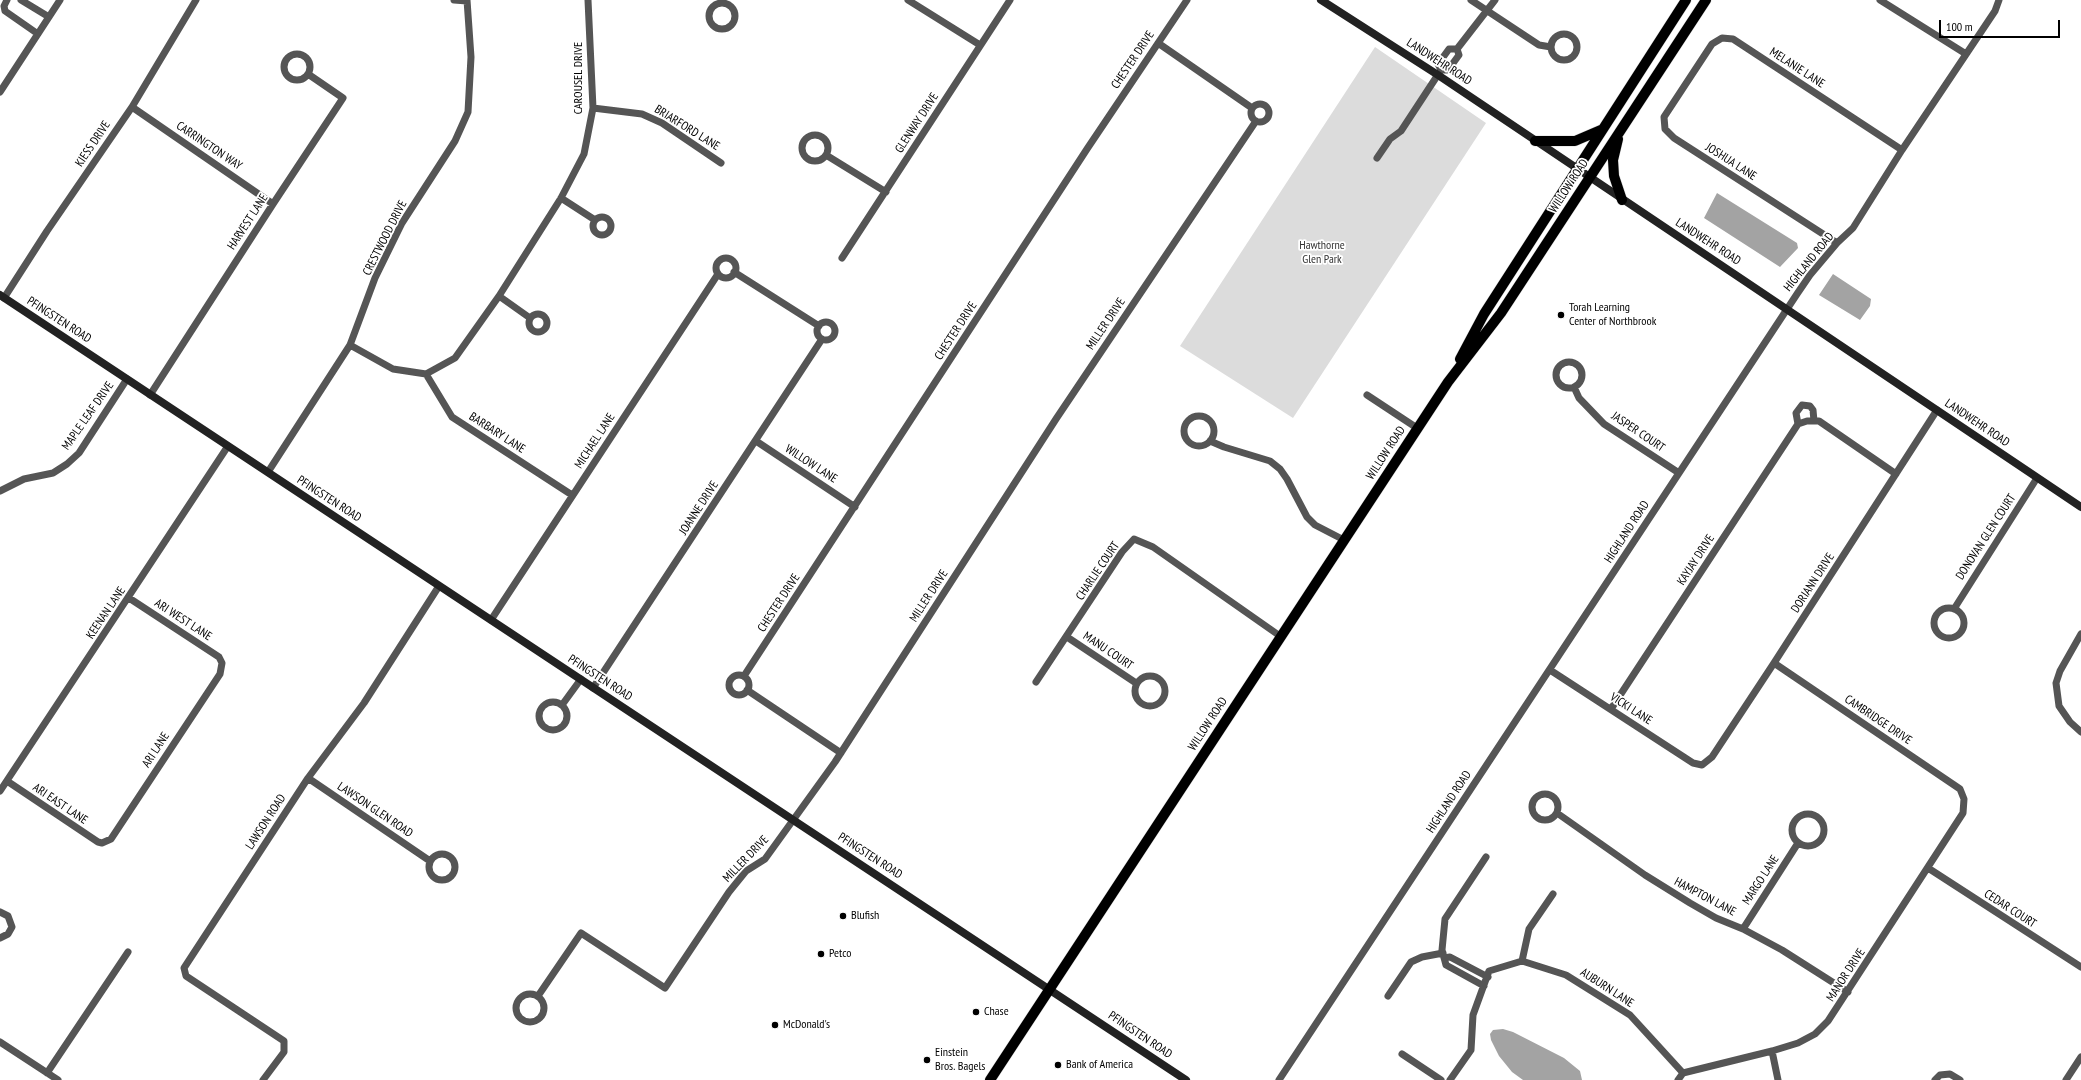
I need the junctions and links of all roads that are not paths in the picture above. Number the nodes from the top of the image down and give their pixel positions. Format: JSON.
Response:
{"nodes":[{"id":1,"x":7,"y":0,"type":"edge"},
{"id":2,"x":21,"y":0,"type":"edge"},
{"id":3,"x":60,"y":0,"type":"edge"},
{"id":4,"x":196,"y":0,"type":"edge"},
{"id":5,"x":454,"y":0,"type":"edge"},
{"id":6,"x":467,"y":0,"type":"edge"},
{"id":7,"x":588,"y":0,"type":"edge"},
{"id":8,"x":908,"y":0,"type":"edge"},
{"id":9,"x":1010,"y":0,"type":"edge"},
{"id":10,"x":1187,"y":0,"type":"edge"},
{"id":11,"x":1321,"y":0,"type":"edge"},
{"id":12,"x":1471,"y":0,"type":"edge"},
{"id":13,"x":1494,"y":0,"type":"edge"},
{"id":14,"x":1686,"y":0,"type":"edge"},
{"id":15,"x":1706,"y":0,"type":"edge"},
{"id":16,"x":1880,"y":0,"type":"edge"},
{"id":17,"x":1999,"y":0,"type":"edge"},
{"id":18,"x":1487,"y":12,"type":"junction"},
{"id":19,"x":49,"y":17,"type":"junction"},
{"id":20,"x":38,"y":34,"type":"junction"},
{"id":21,"x":1158,"y":42,"type":"junction"},
{"id":22,"x":980,"y":45,"type":"junction"},
{"id":23,"x":1551,"y":47,"type":"dead end"},
{"id":24,"x":1457,"y":49,"type":"junction"},
{"id":25,"x":1966,"y":54,"type":"junction"},
{"id":26,"x":1439,"y":73,"type":"junction"},
{"id":27,"x":308,"y":74,"type":"dead end"},
{"id":28,"x":1689,"y":77,"type":"joint"},
{"id":29,"x":0,"y":92,"type":"edge"},
{"id":30,"x":132,"y":107,"type":"junction"},
{"id":31,"x":593,"y":108,"type":"junction"},
{"id":32,"x":1252,"y":108,"type":"junction"},
{"id":33,"x":1256,"y":121,"type":"junction"},
{"id":34,"x":1603,"y":129,"type":"junction"},
{"id":35,"x":1621,"y":129,"type":"junction"},
{"id":36,"x":1535,"y":141,"type":"junction"},
{"id":37,"x":1902,"y":150,"type":"junction"},
{"id":38,"x":826,"y":155,"type":"dead end"},
{"id":39,"x":1377,"y":158,"type":"dead end"},
{"id":40,"x":721,"y":163,"type":"dead end"},
{"id":41,"x":1577,"y":170,"type":"junction"},
{"id":42,"x":1589,"y":178,"type":"junction"},
{"id":43,"x":886,"y":192,"type":"junction"},
{"id":44,"x":561,"y":198,"type":"junction"},
{"id":45,"x":1622,"y":200,"type":"junction"},
{"id":46,"x":273,"y":204,"type":"junction"},
{"id":47,"x":595,"y":220,"type":"dead end"},
{"id":48,"x":1837,"y":244,"type":"junction"},
{"id":49,"x":842,"y":258,"type":"dead end"},
{"id":50,"x":734,"y":272,"type":"junction"},
{"id":51,"x":718,"y":274,"type":"junction"},
{"id":52,"x":499,"y":296,"type":"junction"},
{"id":53,"x":2,"y":297,"type":"edge"},
{"id":54,"x":1787,"y":309,"type":"junction"},
{"id":55,"x":530,"y":318,"type":"dead end"},
{"id":56,"x":819,"y":326,"type":"junction"},
{"id":57,"x":822,"y":339,"type":"junction"},
{"id":58,"x":350,"y":345,"type":"junction"},
{"id":59,"x":426,"y":374,"type":"junction"},
{"id":60,"x":127,"y":380,"type":"junction"},
{"id":61,"x":1448,"y":382,"type":"junction"},
{"id":62,"x":1574,"y":387,"type":"dead end"},
{"id":63,"x":150,"y":395,"type":"junction"},
{"id":64,"x":1367,"y":395,"type":"dead end"},
{"id":65,"x":1937,"y":410,"type":"junction"},
{"id":66,"x":1814,"y":421,"type":"junction"},
{"id":67,"x":1798,"y":424,"type":"junction"},
{"id":68,"x":1417,"y":428,"type":"junction"},
{"id":69,"x":756,"y":441,"type":"junction"},
{"id":70,"x":1210,"y":441,"type":"junction"},
{"id":71,"x":228,"y":446,"type":"junction"},
{"id":72,"x":268,"y":472,"type":"junction"},
{"id":73,"x":1679,"y":473,"type":"junction"},
{"id":74,"x":1896,"y":474,"type":"junction"},
{"id":75,"x":2037,"y":478,"type":"junction"},
{"id":76,"x":0,"y":491,"type":"edge"},
{"id":77,"x":572,"y":495,"type":"junction"},
{"id":78,"x":2081,"y":506,"type":"edge"},
{"id":79,"x":855,"y":507,"type":"junction"},
{"id":80,"x":1344,"y":540,"type":"junction"},
{"id":81,"x":440,"y":586,"type":"junction"},
{"id":82,"x":129,"y":598,"type":"junction"},
{"id":83,"x":1954,"y":608,"type":"junction"},
{"id":84,"x":491,"y":620,"type":"junction"},
{"id":85,"x":2081,"y":634,"type":"edge"},
{"id":86,"x":1280,"y":636,"type":"junction"},
{"id":87,"x":1067,"y":637,"type":"junction"},
{"id":88,"x":222,"y":663,"type":"joint"},
{"id":89,"x":1774,"y":663,"type":"junction"},
{"id":90,"x":1550,"y":670,"type":"junction"},
{"id":91,"x":744,"y":676,"type":"junction"},
{"id":92,"x":581,"y":679,"type":"junction"},
{"id":93,"x":1036,"y":682,"type":"dead end"},
{"id":94,"x":1136,"y":683,"type":"junction"},
{"id":95,"x":593,"y":688,"type":"junction"},
{"id":96,"x":747,"y":690,"type":"junction"},
{"id":97,"x":562,"y":705,"type":"dead end"},
{"id":98,"x":1611,"y":709,"type":"junction"},
{"id":99,"x":2081,"y":732,"type":"edge"},
{"id":100,"x":841,"y":753,"type":"junction"},
{"id":101,"x":1702,"y":764,"type":"joint"},
{"id":102,"x":308,"y":778,"type":"junction"},
{"id":103,"x":6,"y":781,"type":"junction"},
{"id":104,"x":0,"y":791,"type":"edge"},
{"id":105,"x":1964,"y":799,"type":"joint"},
{"id":106,"x":1557,"y":813,"type":"dead end"},
{"id":107,"x":794,"y":820,"type":"junction"},
{"id":108,"x":102,"y":843,"type":"joint"},
{"id":109,"x":1798,"y":843,"type":"junction"},
{"id":110,"x":1486,"y":857,"type":"dead end"},
{"id":111,"x":430,"y":861,"type":"dead end"},
{"id":112,"x":1928,"y":868,"type":"junction"},
{"id":113,"x":1553,"y":894,"type":"dead end"},
{"id":114,"x":0,"y":912,"type":"edge"},
{"id":115,"x":1743,"y":929,"type":"junction"},
{"id":116,"x":0,"y":938,"type":"edge"},
{"id":117,"x":128,"y":952,"type":"dead end"},
{"id":118,"x":1444,"y":956,"type":"junction"},
{"id":119,"x":1522,"y":961,"type":"junction"},
{"id":120,"x":2081,"y":967,"type":"edge"},
{"id":121,"x":1488,"y":977,"type":"junction"},
{"id":122,"x":1484,"y":986,"type":"junction"},
{"id":123,"x":1049,"y":989,"type":"junction"},
{"id":124,"x":1848,"y":992,"type":"junction"},
{"id":125,"x":538,"y":996,"type":"dead end"},
{"id":126,"x":1388,"y":996,"type":"dead end"},
{"id":127,"x":0,"y":1042,"type":"edge"},
{"id":128,"x":1772,"y":1051,"type":"junction"},
{"id":129,"x":1402,"y":1054,"type":"dead end"},
{"id":130,"x":2081,"y":1057,"type":"edge"},
{"id":131,"x":47,"y":1073,"type":"junction"},
{"id":132,"x":1683,"y":1073,"type":"junction"},
{"id":133,"x":58,"y":1080,"type":"edge"},
{"id":134,"x":263,"y":1080,"type":"edge"},
{"id":135,"x":990,"y":1080,"type":"edge"},
{"id":136,"x":1186,"y":1080,"type":"edge"},
{"id":137,"x":1279,"y":1080,"type":"edge"},
{"id":138,"x":1441,"y":1080,"type":"edge"},
{"id":139,"x":1450,"y":1080,"type":"edge"},
{"id":140,"x":1678,"y":1080,"type":"edge"},
{"id":141,"x":1778,"y":1080,"type":"edge"},
{"id":142,"x":1935,"y":1080,"type":"edge"},
{"id":143,"x":1960,"y":1080,"type":"edge"},
{"id":144,"x":2066,"y":1080,"type":"edge"}],
"edges":[{"from":1,"to":20,"type":"street"},
{"from":2,"to":19,"type":"street"},
{"from":3,"to":19,"type":"street"},
{"from":4,"to":30,"type":"street","name":"KIESS DRIVE"},
{"from":5,"to":6,"type":"street"},
{"from":6,"to":58,"type":"street","name":"CRESTWOOD DRIVE"},
{"from":7,"to":31,"type":"street","name":"CAROUSEL DRIVE"},
{"from":8,"to":22,"type":"street"},
{"from":9,"to":22,"type":"street","name":"GLENWAY DRIVE"},
{"from":10,"to":21,"type":"street","name":"CHESTER DRIVE"},
{"from":11,"to":26,"type":"main road","name":"LANDWEHR ROAD"},
{"from":12,"to":18,"type":"street"},
{"from":13,"to":18,"type":"street"},
{"from":14,"to":34,"type":"main road","name":"WILLOW ROAD"},
{"from":15,"to":35,"type":"main road","name":"WILLOW ROAD"},
{"from":16,"to":25,"type":"street"},
{"from":17,"to":25,"type":"street","name":"HIGHLAND ROAD"},
{"from":18,"to":23,"type":"street"},
{"from":18,"to":24,"type":"street"},
{"from":19,"to":20,"type":"street"},
{"from":20,"to":29,"type":"street"},
{"from":21,"to":32,"type":"street"},
{"from":21,"to":79,"type":"street","name":"CHESTER DRIVE"},
{"from":22,"to":43,"type":"street","name":"GLENWAY DRIVE"},
{"from":24,"to":26,"type":"street"},
{"from":24,"to":26,"type":"street"},
{"from":25,"to":37,"type":"street","name":"HIGHLAND ROAD"},
{"from":26,"to":36,"type":"main road","name":"LANDWEHR ROAD"},
{"from":26,"to":39,"type":"street"},
{"from":27,"to":46,"type":"street","name":"HARVEST LANE"},
{"from":28,"to":37,"type":"street","name":"MELANIE LANE"},
{"from":28,"to":48,"type":"street","name":"JOSHUA LANE"},
{"from":30,"to":46,"type":"street","name":"CARRINGTON WAY"},
{"from":30,"to":53,"type":"street","name":"KIESS DRIVE"},
{"from":31,"to":40,"type":"street","name":"BRIARFORD LANE"},
{"from":31,"to":44,"type":"street","name":"CAROUSEL DRIVE"},
{"from":32,"to":33,"type":"street"},
{"from":32,"to":33,"type":"street"},
{"from":33,"to":100,"type":"street","name":"MILLER DRIVE"},
{"from":34,"to":36,"type":"main road"},
{"from":34,"to":41,"type":"main road","name":"WILLOW ROAD"},
{"from":35,"to":42,"type":"main road","name":"WILLOW ROAD"},
{"from":35,"to":45,"type":"main road"},
{"from":36,"to":41,"type":"main road","name":"LANDWEHR ROAD"},
{"from":37,"to":48,"type":"street","name":"HIGHLAND ROAD"},
{"from":38,"to":43,"type":"street"},
{"from":41,"to":42,"type":"main road","name":"LANDWEHR ROAD"},
{"from":41,"to":61,"type":"main road","name":"WILLOW ROAD"},
{"from":42,"to":45,"type":"main road","name":"LANDWEHR ROAD"},
{"from":42,"to":61,"type":"main road","name":"WILLOW ROAD"},
{"from":43,"to":49,"type":"street","name":"GLENWAY DRIVE"},
{"from":44,"to":47,"type":"street"},
{"from":44,"to":52,"type":"street","name":"CAROUSEL DRIVE"},
{"from":45,"to":54,"type":"main road","name":"LANDWEHR ROAD"},
{"from":46,"to":63,"type":"street","name":"HARVEST LANE"},
{"from":48,"to":54,"type":"street","name":"HIGHLAND ROAD"},
{"from":50,"to":51,"type":"street"},
{"from":50,"to":51,"type":"street"},
{"from":50,"to":56,"type":"street"},
{"from":51,"to":77,"type":"street","name":"MICHAEL LANE"},
{"from":52,"to":55,"type":"street"},
{"from":52,"to":59,"type":"street","name":"CAROUSEL DRIVE"},
{"from":53,"to":60,"type":"main road","name":"PFINGSTEN ROAD"},
{"from":54,"to":65,"type":"main road","name":"LANDWEHR ROAD"},
{"from":54,"to":73,"type":"street","name":"HIGHLAND ROAD"},
{"from":56,"to":57,"type":"street"},
{"from":56,"to":57,"type":"street"},
{"from":57,"to":69,"type":"street","name":"JOANNE DRIVE"},
{"from":58,"to":59,"type":"street"},
{"from":58,"to":72,"type":"street","name":"CRESTWOOD DRIVE"},
{"from":59,"to":77,"type":"street","name":"BARBARY LANE"},
{"from":60,"to":63,"type":"main road","name":"PFINGSTEN ROAD"},
{"from":60,"to":76,"type":"street","name":"MAPLE LEAF DRIVE"},
{"from":61,"to":68,"type":"main road","name":"WILLOW ROAD"},
{"from":62,"to":73,"type":"street","name":"JASPER COURT"},
{"from":63,"to":71,"type":"main road","name":"PFINGSTEN ROAD"},
{"from":64,"to":68,"type":"street"},
{"from":65,"to":74,"type":"street","name":"DORIANN DRIVE"},
{"from":65,"to":75,"type":"main road","name":"LANDWEHR ROAD"},
{"from":66,"to":67,"type":"street"},
{"from":66,"to":67,"type":"street","name":"KAYJAY DRIVE"},
{"from":66,"to":74,"type":"street"},
{"from":67,"to":98,"type":"street","name":"KAYJAY DRIVE"},
{"from":68,"to":80,"type":"main road","name":"WILLOW ROAD"},
{"from":69,"to":79,"type":"street","name":"WILLOW LANE"},
{"from":69,"to":95,"type":"street","name":"JOANNE DRIVE"},
{"from":70,"to":70,"type":"street"},
{"from":70,"to":80,"type":"street"},
{"from":71,"to":72,"type":"main road","name":"PFINGSTEN ROAD"},
{"from":71,"to":82,"type":"street","name":"KEENAN LANE"},
{"from":72,"to":81,"type":"main road","name":"PFINGSTEN ROAD"},
{"from":73,"to":90,"type":"street","name":"HIGHLAND ROAD"},
{"from":74,"to":89,"type":"street","name":"DORIANN DRIVE"},
{"from":75,"to":78,"type":"main road","name":"LANDWEHR ROAD"},
{"from":75,"to":83,"type":"street","name":"DONOVAN GLEN COURT"},
{"from":77,"to":84,"type":"street","name":"MICHAEL LANE"},
{"from":79,"to":91,"type":"street","name":"CHESTER DRIVE"},
{"from":80,"to":86,"type":"main road","name":"WILLOW ROAD"},
{"from":81,"to":84,"type":"main road","name":"PFINGSTEN ROAD"},
{"from":81,"to":102,"type":"street","name":"LAWSON ROAD"},
{"from":82,"to":88,"type":"street","name":"ARI WEST LANE"},
{"from":82,"to":103,"type":"street","name":"KEENAN LANE"},
{"from":83,"to":83,"type":"street"},
{"from":84,"to":92,"type":"main road","name":"PFINGSTEN ROAD"},
{"from":85,"to":99,"type":"street"},
{"from":86,"to":87,"type":"street","name":"CHARLIE COURT"},
{"from":86,"to":123,"type":"main road","name":"WILLOW ROAD"},
{"from":87,"to":93,"type":"street","name":"CHARLIE COURT"},
{"from":87,"to":94,"type":"street","name":"MANU COURT"},
{"from":88,"to":108,"type":"street","name":"ARI LANE"},
{"from":89,"to":101,"type":"street","name":"DORIANN DRIVE"},
{"from":89,"to":105,"type":"street","name":"CAMBRIDGE DRIVE"},
{"from":90,"to":98,"type":"street","name":"VICKI LANE"},
{"from":90,"to":137,"type":"street","name":"HIGHLAND ROAD"},
{"from":91,"to":96,"type":"street"},
{"from":91,"to":96,"type":"street"},
{"from":92,"to":95,"type":"main road","name":"PFINGSTEN ROAD"},
{"from":92,"to":97,"type":"street"},
{"from":94,"to":94,"type":"street","name":"MANU COURT"},
{"from":95,"to":107,"type":"main road","name":"PFINGSTEN ROAD"},
{"from":96,"to":100,"type":"street"},
{"from":98,"to":101,"type":"street","name":"VICKI LANE"},
{"from":100,"to":107,"type":"street","name":"MILLER DRIVE"},
{"from":102,"to":111,"type":"street","name":"LAWSON GLEN ROAD"},
{"from":102,"to":134,"type":"street","name":"LAWSON ROAD"},
{"from":103,"to":104,"type":"street","name":"KEENAN LANE"},
{"from":103,"to":108,"type":"street","name":"ARI EAST LANE"},
{"from":105,"to":112,"type":"street","name":"MANOR DRIVE"},
{"from":106,"to":115,"type":"street","name":"HAMPTON LANE"},
{"from":107,"to":123,"type":"main road","name":"PFINGSTEN ROAD"},
{"from":107,"to":125,"type":"street","name":"MILLER DRIVE"},
{"from":109,"to":109,"type":"street"},
{"from":109,"to":115,"type":"street","name":"MARGO LANE"},
{"from":110,"to":118,"type":"street"},
{"from":112,"to":120,"type":"street","name":"CEDAR COURT"},
{"from":112,"to":124,"type":"street","name":"MANOR DRIVE"},
{"from":113,"to":119,"type":"street"},
{"from":114,"to":116,"type":"street"},
{"from":115,"to":124,"type":"street","name":"HAMPTON LANE"},
{"from":117,"to":131,"type":"street"},
{"from":118,"to":121,"type":"street"},
{"from":118,"to":122,"type":"street"},
{"from":118,"to":126,"type":"street"},
{"from":119,"to":121,"type":"street"},
{"from":119,"to":132,"type":"street","name":"AUBURN LANE"},
{"from":121,"to":122,"type":"street"},
{"from":122,"to":139,"type":"street"},
{"from":123,"to":135,"type":"main road","name":"WILLOW ROAD"},
{"from":123,"to":136,"type":"main road","name":"PFINGSTEN ROAD"},
{"from":124,"to":128,"type":"street","name":"MANOR DRIVE"},
{"from":127,"to":131,"type":"street"},
{"from":128,"to":132,"type":"street","name":"MANOR DRIVE"},
{"from":128,"to":141,"type":"street"},
{"from":129,"to":138,"type":"street"},
{"from":130,"to":144,"type":"street"},
{"from":131,"to":133,"type":"street"},
{"from":132,"to":140,"type":"street"},
{"from":142,"to":143,"type":"street"}]}
